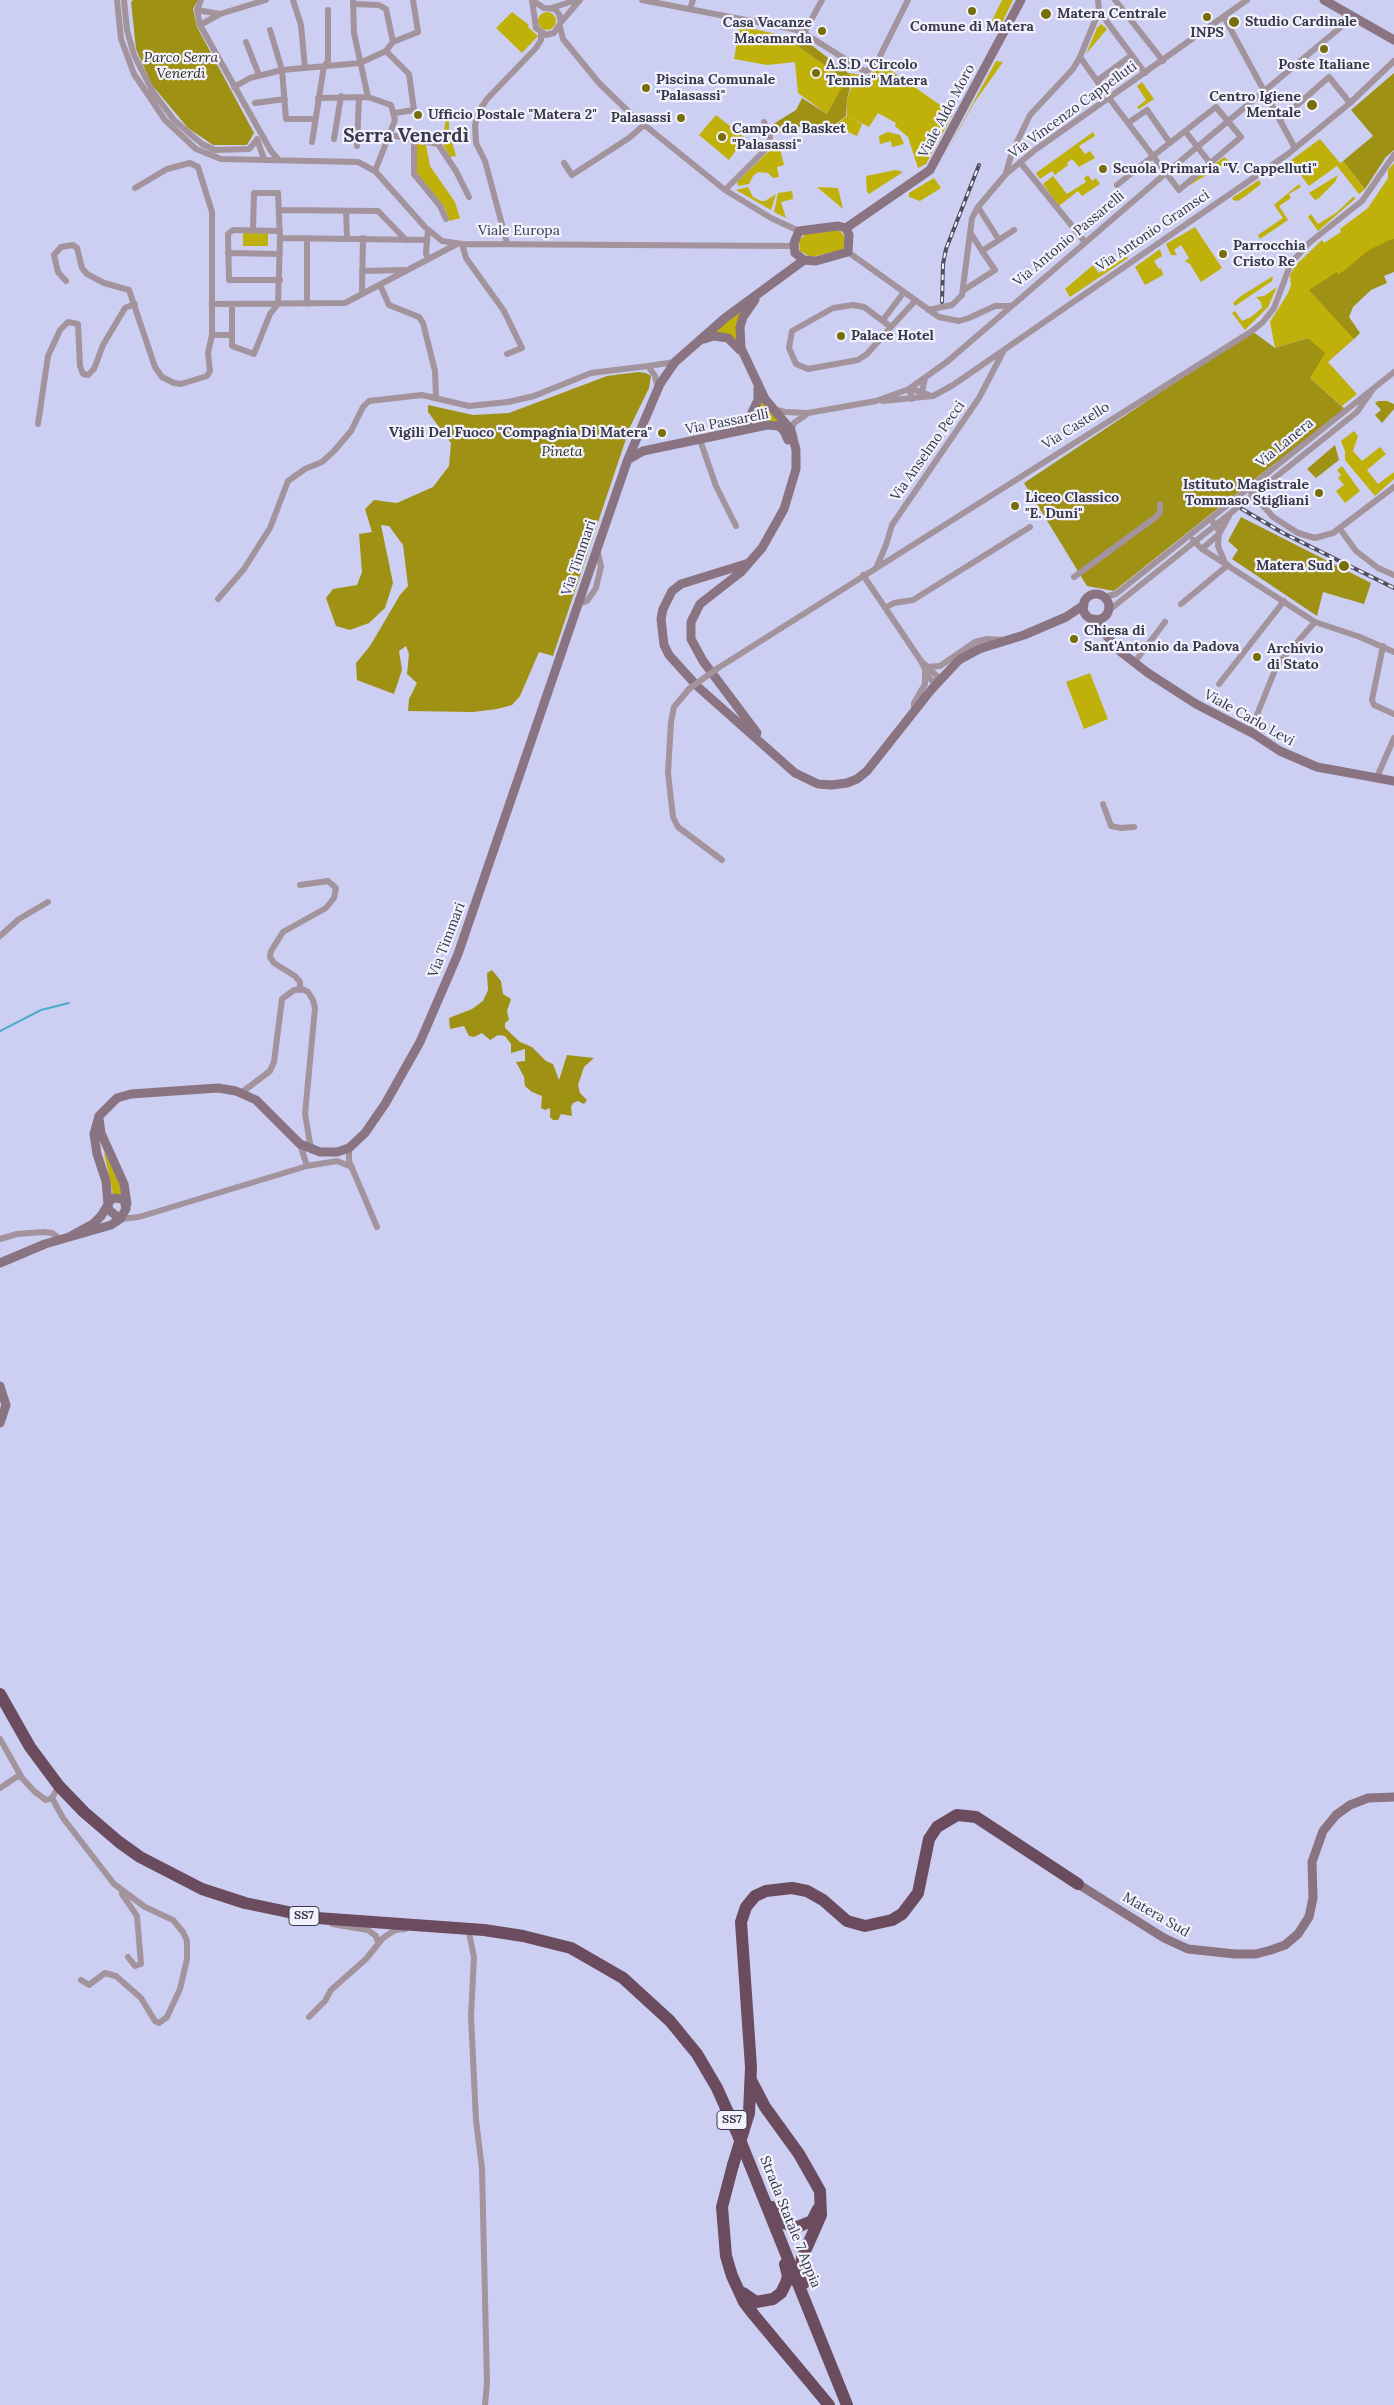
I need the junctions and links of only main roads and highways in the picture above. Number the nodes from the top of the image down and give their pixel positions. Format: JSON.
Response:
{"nodes":[{"id":1,"x":1021,"y":0,"type":"edge"},
{"id":2,"x":1324,"y":0,"type":"edge"},
{"id":3,"x":1394,"y":40,"type":"edge"},
{"id":4,"x":846,"y":228,"type":"junction"},
{"id":5,"x":804,"y":260,"type":"junction"},
{"id":6,"x":758,"y":296,"type":"junction"},
{"id":7,"x":701,"y":340,"type":"junction"},
{"id":8,"x":746,"y":358,"type":"junction"},
{"id":9,"x":758,"y":385,"type":"junction"},
{"id":10,"x":640,"y":432,"type":"junction"},
{"id":11,"x":722,"y":435,"type":"junction"},
{"id":12,"x":650,"y":450,"type":"junction"},
{"id":13,"x":628,"y":459,"type":"junction"},
{"id":14,"x":794,"y":476,"type":"junction"},
{"id":15,"x":749,"y":563,"type":"junction"},
{"id":16,"x":1084,"y":605,"type":"junction"},
{"id":17,"x":1107,"y":613,"type":"junction"},
{"id":18,"x":1091,"y":618,"type":"junction"},
{"id":19,"x":1024,"y":635,"type":"junction"},
{"id":20,"x":1110,"y":639,"type":"junction"},
{"id":21,"x":768,"y":748,"type":"junction"},
{"id":22,"x":1394,"y":781,"type":"edge"},
{"id":23,"x":99,"y":1116,"type":"junction"},
{"id":24,"x":108,"y":1205,"type":"junction"},
{"id":25,"x":127,"y":1207,"type":"junction"},
{"id":26,"x":120,"y":1219,"type":"junction"},
{"id":27,"x":71,"y":1236,"type":"junction"},
{"id":28,"x":0,"y":1263,"type":"edge"},
{"id":29,"x":0,"y":1386,"type":"edge"},
{"id":30,"x":0,"y":1423,"type":"edge"},
{"id":31,"x":0,"y":1694,"type":"edge"},
{"id":32,"x":1394,"y":1797,"type":"edge"},
{"id":33,"x":1078,"y":1884,"type":"joint"},
{"id":34,"x":751,"y":2079,"type":"junction"},
{"id":35,"x":760,"y":2190,"type":"junction"},
{"id":36,"x":822,"y":2202,"type":"junction"},
{"id":37,"x":778,"y":2234,"type":"junction"},
{"id":38,"x":737,"y":2288,"type":"junction"},
{"id":39,"x":816,"y":2329,"type":"junction"},
{"id":40,"x":829,"y":2405,"type":"edge"},
{"id":41,"x":847,"y":2405,"type":"edge"}],
"edges":[{"from":1,"to":4,"type":"main road","name":"Viale Aldo Moro"},
{"from":2,"to":3,"type":"main road"},
{"from":4,"to":5,"type":"main road"},
{"from":4,"to":5,"type":"main road"},
{"from":5,"to":6,"type":"main road"},
{"from":6,"to":7,"type":"main road"},
{"from":6,"to":8,"type":"main road"},
{"from":7,"to":8,"type":"main road"},
{"from":7,"to":10,"type":"main road","name":"Via Timmari"},
{"from":8,"to":9,"type":"main road"},
{"from":9,"to":11,"type":"main road"},
{"from":9,"to":14,"type":"main road"},
{"from":10,"to":12,"type":"main road"},
{"from":10,"to":13,"type":"main road","name":"Via Timmari"},
{"from":11,"to":12,"type":"main road","name":"Via Passarelli"},
{"from":11,"to":14,"type":"main road","name":"Via Passarelli"},
{"from":12,"to":13,"type":"main road","name":"Via Passarelli"},
{"from":13,"to":23,"type":"main road","name":"Via Timmari"},
{"from":14,"to":15,"type":"main road"},
{"from":15,"to":21,"type":"main road"},
{"from":15,"to":21,"type":"main road"},
{"from":16,"to":17,"type":"main road"},
{"from":16,"to":18,"type":"main road"},
{"from":16,"to":19,"type":"main road"},
{"from":17,"to":18,"type":"main road"},
{"from":17,"to":20,"type":"main road"},
{"from":18,"to":19,"type":"main road"},
{"from":18,"to":20,"type":"main road","name":"Viale Carlo Levi"},
{"from":19,"to":21,"type":"main road"},
{"from":20,"to":22,"type":"main road","name":"Viale Carlo Levi"},
{"from":23,"to":24,"type":"main road"},
{"from":23,"to":25,"type":"main road"},
{"from":24,"to":25,"type":"main road"},
{"from":24,"to":26,"type":"main road"},
{"from":24,"to":27,"type":"main road"},
{"from":25,"to":26,"type":"main road"},
{"from":26,"to":27,"type":"main road"},
{"from":27,"to":28,"type":"main road"},
{"from":29,"to":30,"type":"main road"},
{"from":31,"to":35,"type":"highway","name":"Strada Statale 7 Appia","number":"SS7"},
{"from":32,"to":33,"type":"main road","name":"Matera Sud"},
{"from":33,"to":34,"type":"highway"},
{"from":34,"to":36,"type":"highway"},
{"from":34,"to":38,"type":"highway","bridge":true},
{"from":35,"to":36,"type":"highway"},
{"from":35,"to":37,"type":"highway","name":"Strada Statale 7 Appia","number":"SS7"},
{"from":36,"to":39,"type":"highway"},
{"from":37,"to":38,"type":"highway"},
{"from":37,"to":39,"type":"highway","name":"Strada Statale 7 Appia","number":"SS7"},
{"from":38,"to":40,"type":"highway"},
{"from":39,"to":41,"type":"highway","name":"Strada Statale 7 Appia","number":"SS7"}]}
